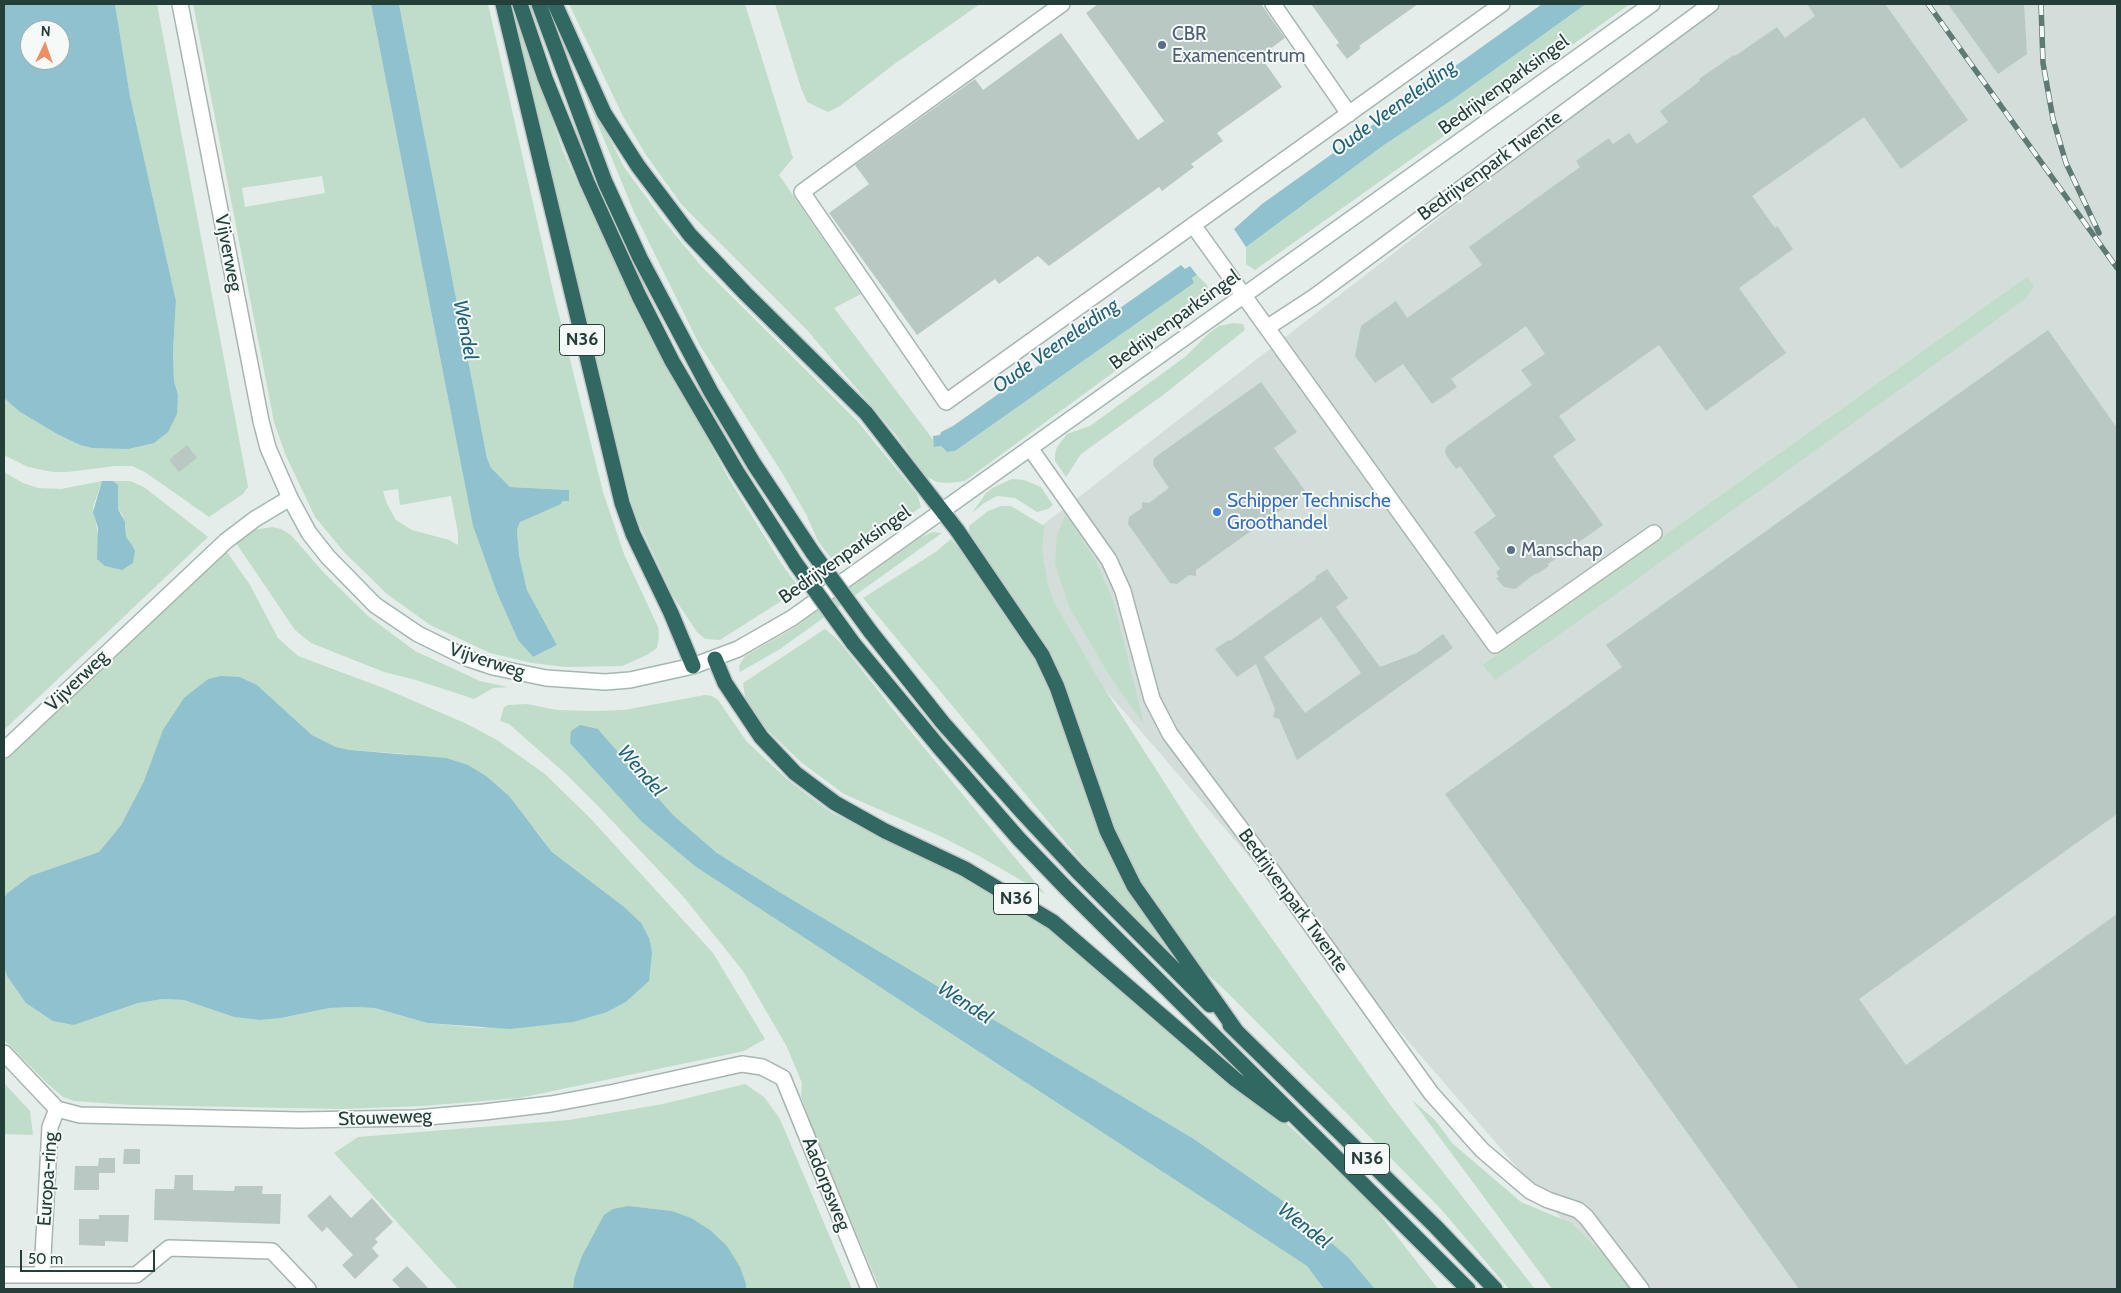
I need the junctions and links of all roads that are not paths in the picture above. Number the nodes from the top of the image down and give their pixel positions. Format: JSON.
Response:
{"nodes":[{"id":1,"x":180,"y":4,"type":"edge"},
{"id":2,"x":503,"y":4,"type":"edge"},
{"id":3,"x":520,"y":4,"type":"edge"},
{"id":4,"x":539,"y":4,"type":"edge"},
{"id":5,"x":556,"y":4,"type":"edge"},
{"id":6,"x":1062,"y":4,"type":"edge"},
{"id":7,"x":1273,"y":4,"type":"edge"},
{"id":8,"x":1502,"y":4,"type":"edge"},
{"id":9,"x":1652,"y":4,"type":"edge"},
{"id":10,"x":1711,"y":4,"type":"edge"},
{"id":11,"x":1348,"y":114,"type":"junction"},
{"id":12,"x":1193,"y":225,"type":"junction"},
{"id":13,"x":1245,"y":295,"type":"junction"},
{"id":14,"x":1268,"y":327,"type":"junction"},
{"id":15,"x":1030,"y":448,"type":"junction"},
{"id":16,"x":290,"y":498,"type":"junction"},
{"id":17,"x":942,"y":511,"type":"junction"},
{"id":18,"x":1654,"y":533,"type":"dead end"},
{"id":19,"x":715,"y":659,"type":"junction"},
{"id":20,"x":693,"y":666,"type":"junction"},
{"id":21,"x":4,"y":750,"type":"edge"},
{"id":22,"x":1237,"y":1032,"type":"junction"},
{"id":23,"x":4,"y":1053,"type":"edge"},
{"id":24,"x":783,"y":1078,"type":"joint"},
{"id":25,"x":57,"y":1109,"type":"junction"},
{"id":26,"x":1325,"y":1145,"type":"junction"},
{"id":27,"x":42,"y":1274,"type":"junction"},
{"id":28,"x":4,"y":1275,"type":"edge"},
{"id":29,"x":109,"y":1282,"type":"edge"},
{"id":30,"x":308,"y":1289,"type":"edge"},
{"id":31,"x":869,"y":1289,"type":"edge"},
{"id":32,"x":1468,"y":1289,"type":"edge"},
{"id":33,"x":1495,"y":1289,"type":"edge"},
{"id":34,"x":1641,"y":1289,"type":"edge"}],
"edges":[{"from":1,"to":16,"type":"street","name":"Vijverweg"},
{"from":2,"to":20,"type":"highway","number":"N36"},
{"from":3,"to":26,"type":"highway","number":"N36","bridge":true},
{"from":4,"to":22,"type":"highway","number":"N36","bridge":true},
{"from":5,"to":17,"type":"highway","number":"N36"},
{"from":6,"to":12,"type":"street"},
{"from":7,"to":11,"type":"street"},
{"from":8,"to":11,"type":"street"},
{"from":9,"to":13,"type":"street","name":"Bedrijvenparksingel"},
{"from":10,"to":14,"type":"street","name":"Bedrijvenpark Twente"},
{"from":11,"to":12,"type":"street"},
{"from":12,"to":13,"type":"street"},
{"from":13,"to":14,"type":"street"},
{"from":13,"to":15,"type":"street","name":"Bedrijvenparksingel"},
{"from":14,"to":18,"type":"street"},
{"from":15,"to":17,"type":"street","name":"Bedrijvenparksingel"},
{"from":15,"to":34,"type":"street","name":"Bedrijvenpark Twente"},
{"from":16,"to":20,"type":"street","name":"Vijverweg"},
{"from":16,"to":21,"type":"street","name":"Vijverweg"},
{"from":17,"to":19,"type":"street","name":"Bedrijvenparksingel"},
{"from":17,"to":22,"type":"highway","number":"N36"},
{"from":19,"to":20,"type":"street","name":"Vijverweg"},
{"from":19,"to":26,"type":"highway","number":"N36"},
{"from":22,"to":33,"type":"highway","number":"N36"},
{"from":23,"to":25,"type":"street"},
{"from":24,"to":25,"type":"street","name":"Stouweweg"},
{"from":24,"to":31,"type":"street","name":"Aadorpsweg"},
{"from":25,"to":27,"type":"street","name":"Europa-ring"},
{"from":26,"to":32,"type":"highway","number":"N36"},
{"from":27,"to":28,"type":"street"},
{"from":27,"to":29,"type":"street"},
{"from":29,"to":30,"type":"street"}]}
